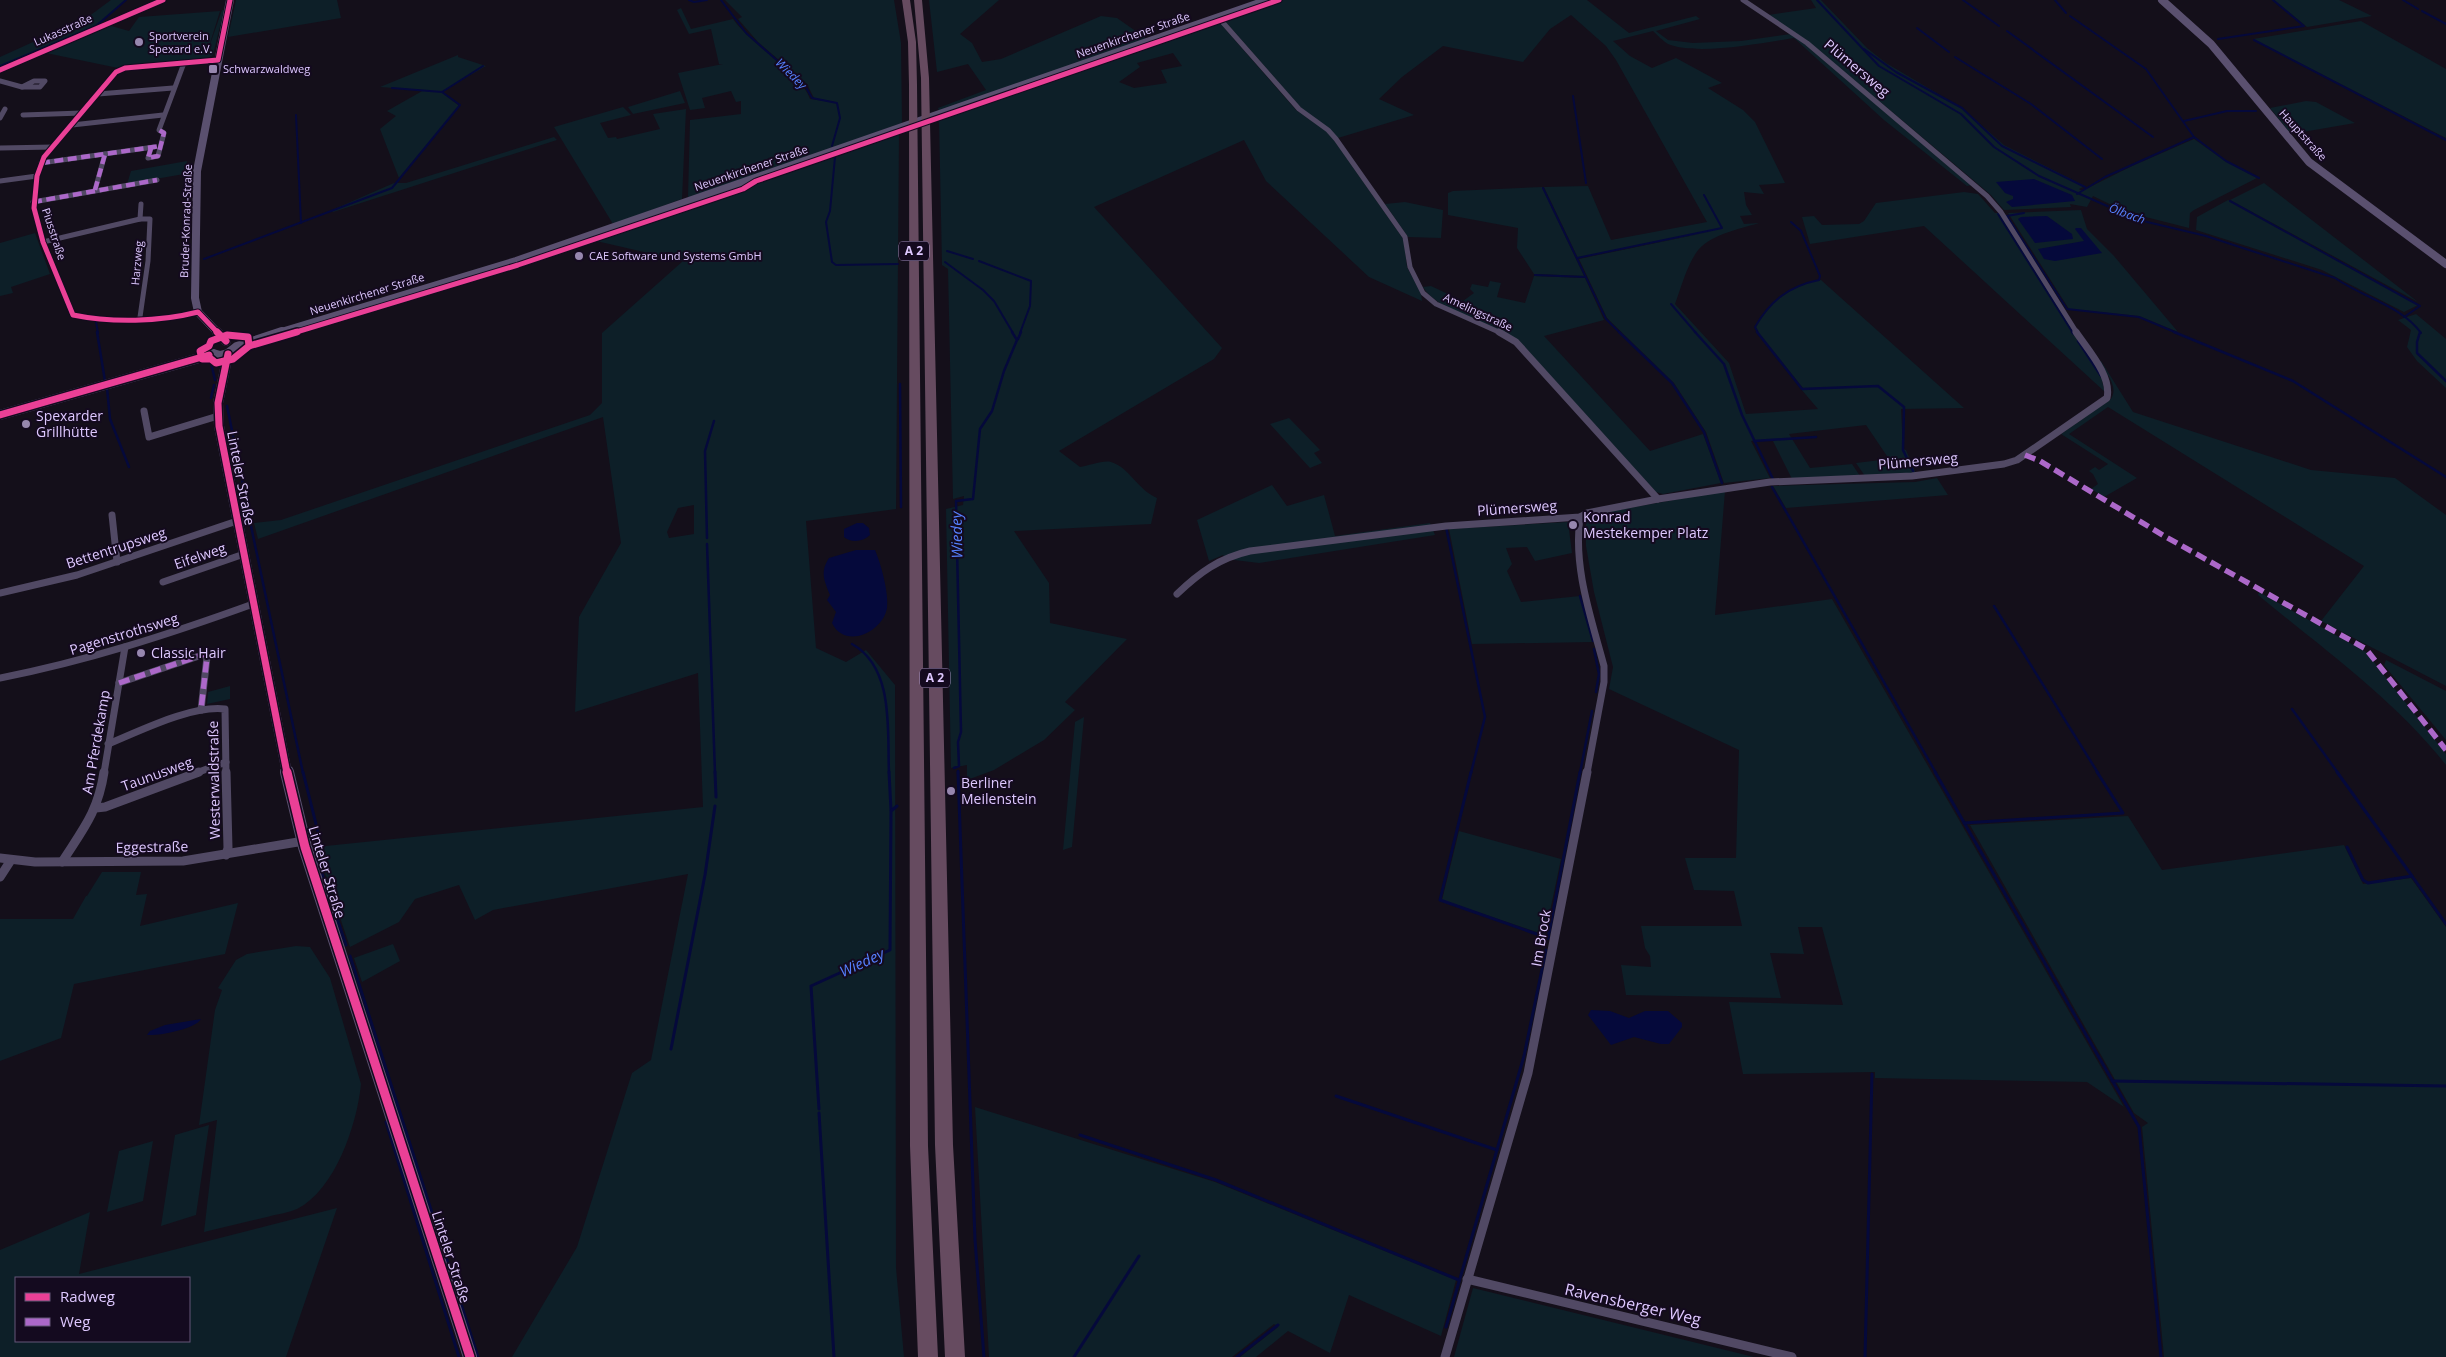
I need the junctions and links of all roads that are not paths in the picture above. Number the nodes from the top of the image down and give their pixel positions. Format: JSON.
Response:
{"nodes":[{"id":1,"x":163,"y":0,"type":"edge"},
{"id":2,"x":230,"y":0,"type":"edge"},
{"id":3,"x":906,"y":0,"type":"edge"},
{"id":4,"x":918,"y":0,"type":"edge"},
{"id":5,"x":1268,"y":0,"type":"edge"},
{"id":6,"x":1743,"y":0,"type":"edge"},
{"id":7,"x":2162,"y":0,"type":"edge"},
{"id":8,"x":1218,"y":17,"type":"junction"},
{"id":9,"x":218,"y":60,"type":"junction"},
{"id":10,"x":184,"y":63,"type":"junction"},
{"id":11,"x":0,"y":70,"type":"edge"},
{"id":12,"x":0,"y":81,"type":"edge"},
{"id":13,"x":21,"y":87,"type":"dead end"},
{"id":14,"x":173,"y":88,"type":"junction"},
{"id":15,"x":98,"y":94,"type":"junction"},
{"id":16,"x":5,"y":109,"type":"dead end"},
{"id":17,"x":82,"y":113,"type":"junction"},
{"id":18,"x":23,"y":115,"type":"dead end"},
{"id":19,"x":163,"y":115,"type":"junction"},
{"id":20,"x":0,"y":118,"type":"edge"},
{"id":21,"x":72,"y":124,"type":"junction"},
{"id":22,"x":161,"y":146,"type":"junction"},
{"id":23,"x":53,"y":147,"type":"junction"},
{"id":24,"x":0,"y":148,"type":"edge"},
{"id":25,"x":151,"y":148,"type":"junction"},
{"id":26,"x":105,"y":154,"type":"junction"},
{"id":27,"x":158,"y":156,"type":"junction"},
{"id":28,"x":41,"y":163,"type":"junction"},
{"id":29,"x":158,"y":166,"type":"dead end"},
{"id":30,"x":37,"y":176,"type":"junction"},
{"id":31,"x":157,"y":180,"type":"dead end"},
{"id":32,"x":0,"y":181,"type":"edge"},
{"id":33,"x":95,"y":190,"type":"junction"},
{"id":34,"x":33,"y":202,"type":"junction"},
{"id":35,"x":141,"y":204,"type":"dead end"},
{"id":36,"x":140,"y":220,"type":"junction"},
{"id":37,"x":44,"y":242,"type":"junction"},
{"id":38,"x":2446,"y":264,"type":"edge"},
{"id":39,"x":198,"y":312,"type":"junction"},
{"id":40,"x":140,"y":317,"type":"junction"},
{"id":41,"x":220,"y":350,"type":"junction"},
{"id":42,"x":144,"y":411,"type":"dead end"},
{"id":43,"x":0,"y":415,"type":"edge"},
{"id":44,"x":218,"y":416,"type":"junction"},
{"id":45,"x":1658,"y":499,"type":"junction"},
{"id":46,"x":112,"y":515,"type":"dead end"},
{"id":47,"x":1580,"y":517,"type":"junction"},
{"id":48,"x":237,"y":521,"type":"junction"},
{"id":49,"x":244,"y":554,"type":"junction"},
{"id":50,"x":118,"y":562,"type":"junction"},
{"id":51,"x":164,"y":582,"type":"dead end"},
{"id":52,"x":0,"y":593,"type":"edge"},
{"id":53,"x":1177,"y":594,"type":"dead end"},
{"id":54,"x":253,"y":604,"type":"junction"},
{"id":55,"x":125,"y":647,"type":"junction"},
{"id":56,"x":0,"y":678,"type":"edge"},
{"id":57,"x":119,"y":683,"type":"junction"},
{"id":58,"x":201,"y":710,"type":"junction"},
{"id":59,"x":108,"y":744,"type":"junction"},
{"id":60,"x":226,"y":762,"type":"junction"},
{"id":61,"x":96,"y":808,"type":"junction"},
{"id":62,"x":304,"y":841,"type":"junction"},
{"id":63,"x":226,"y":855,"type":"junction"},
{"id":64,"x":0,"y":858,"type":"edge"},
{"id":65,"x":11,"y":860,"type":"junction"},
{"id":66,"x":62,"y":862,"type":"junction"},
{"id":67,"x":0,"y":877,"type":"edge"},
{"id":68,"x":1467,"y":1279,"type":"junction"},
{"id":69,"x":470,"y":1357,"type":"edge"},
{"id":70,"x":928,"y":1357,"type":"edge"},
{"id":71,"x":955,"y":1357,"type":"edge"},
{"id":72,"x":1445,"y":1357,"type":"edge"},
{"id":73,"x":1792,"y":1357,"type":"edge"}],
"edges":[{"from":1,"to":11,"type":"street","name":"Lukasstraße"},
{"from":2,"to":9,"type":"main road","name":"Bruder-Konrad-Straße"},
{"from":3,"to":70,"type":"highway","number":"A 2"},
{"from":4,"to":71,"type":"highway","number":"A 2"},
{"from":5,"to":8,"type":"main road","name":"Neuenkirchener Straße"},
{"from":6,"to":45,"type":"street","name":"Plümersweg"},
{"from":7,"to":38,"type":"main road","name":"Hauptstraße"},
{"from":8,"to":41,"type":"main road","name":"Neuenkirchener Straße"},
{"from":8,"to":45,"type":"street","name":"Amelingstraße"},
{"from":9,"to":10,"type":"street","name":"Piusstraße"},
{"from":9,"to":39,"type":"main road","name":"Bruder-Konrad-Straße"},
{"from":10,"to":14,"type":"street"},
{"from":10,"to":15,"type":"street","name":"Piusstraße"},
{"from":12,"to":13,"type":"street"},
{"from":14,"to":15,"type":"street"},
{"from":14,"to":19,"type":"street"},
{"from":15,"to":17,"type":"street","name":"Piusstraße"},
{"from":16,"to":20,"type":"street"},
{"from":17,"to":18,"type":"street"},
{"from":17,"to":21,"type":"street","name":"Piusstraße"},
{"from":19,"to":21,"type":"street"},
{"from":19,"to":22,"type":"street"},
{"from":21,"to":23,"type":"street","name":"Piusstraße"},
{"from":22,"to":25,"type":"street"},
{"from":22,"to":27,"type":"street"},
{"from":23,"to":24,"type":"street"},
{"from":23,"to":28,"type":"street","name":"Piusstraße"},
{"from":25,"to":26,"type":"street"},
{"from":25,"to":27,"type":"street"},
{"from":26,"to":28,"type":"street"},
{"from":26,"to":33,"type":"street"},
{"from":27,"to":29,"type":"street"},
{"from":28,"to":30,"type":"street","name":"Piusstraße"},
{"from":30,"to":32,"type":"street"},
{"from":30,"to":34,"type":"street","name":"Piusstraße"},
{"from":31,"to":33,"type":"street"},
{"from":33,"to":34,"type":"street"},
{"from":34,"to":37,"type":"street","name":"Piusstraße"},
{"from":35,"to":36,"type":"street"},
{"from":36,"to":37,"type":"street","name":"Harzweg"},
{"from":36,"to":40,"type":"street","name":"Harzweg"},
{"from":37,"to":40,"type":"street","name":"Piusstraße"},
{"from":39,"to":40,"type":"street","name":"Piusstraße"},
{"from":39,"to":41,"type":"main road"},
{"from":41,"to":43,"type":"main road"},
{"from":41,"to":44,"type":"main road","name":"Linteler Straße"},
{"from":42,"to":44,"type":"street"},
{"from":44,"to":48,"type":"main road","name":"Linteler Straße"},
{"from":45,"to":47,"type":"street","name":"Plümersweg"},
{"from":46,"to":50,"type":"street"},
{"from":47,"to":53,"type":"street","name":"Plümersweg"},
{"from":47,"to":68,"type":"street","name":"Im Brock"},
{"from":48,"to":49,"type":"main road","name":"Linteler Straße"},
{"from":48,"to":50,"type":"street","name":"Bettentrupsweg"},
{"from":49,"to":51,"type":"street","name":"Eifelweg"},
{"from":49,"to":54,"type":"main road","name":"Linteler Straße"},
{"from":50,"to":52,"type":"street","name":"Bettentrupsweg"},
{"from":54,"to":55,"type":"street","name":"Pagenstrothsweg"},
{"from":54,"to":62,"type":"main road","name":"Linteler Straße"},
{"from":55,"to":56,"type":"street","name":"Pagenstrothsweg"},
{"from":55,"to":57,"type":"street","name":"Am Pferdekamp"},
{"from":57,"to":58,"type":"street"},
{"from":57,"to":59,"type":"street","name":"Am Pferdekamp"},
{"from":58,"to":59,"type":"street","name":"Westerwaldstraße"},
{"from":58,"to":60,"type":"street","name":"Westerwaldstraße"},
{"from":59,"to":61,"type":"street","name":"Am Pferdekamp"},
{"from":60,"to":61,"type":"street","name":"Taunusweg"},
{"from":60,"to":63,"type":"street","name":"Westerwaldstraße"},
{"from":61,"to":66,"type":"street","name":"Am Pferdekamp"},
{"from":62,"to":63,"type":"street","name":"Eggestraße"},
{"from":62,"to":69,"type":"main road","name":"Linteler Straße"},
{"from":63,"to":66,"type":"street","name":"Eggestraße"},
{"from":64,"to":65,"type":"street","name":"Eggestraße"},
{"from":65,"to":66,"type":"street","name":"Eggestraße"},
{"from":65,"to":67,"type":"street"},
{"from":68,"to":72,"type":"street","name":"Im Brock"},
{"from":68,"to":73,"type":"street","name":"Ravensberger Weg"}]}
